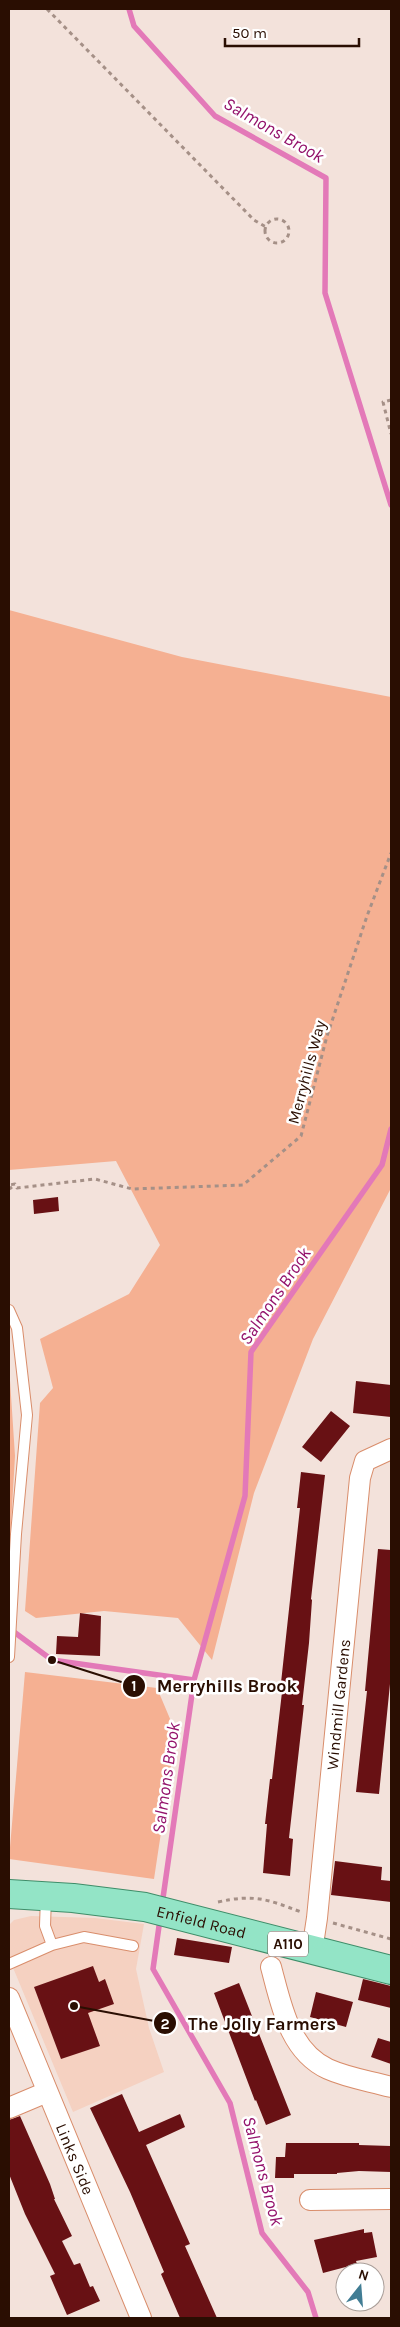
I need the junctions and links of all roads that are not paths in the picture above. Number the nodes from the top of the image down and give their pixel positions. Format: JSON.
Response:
{"nodes":[{"id":1,"x":9,"y":1310,"type":"edge"},
{"id":2,"x":391,"y":1449,"type":"edge"},
{"id":3,"x":10,"y":1640,"type":"edge"},
{"id":4,"x":9,"y":1658,"type":"edge"},
{"id":5,"x":9,"y":1894,"type":"edge"},
{"id":6,"x":46,"y":1895,"type":"junction"},
{"id":7,"x":52,"y":1945,"type":"junction"},
{"id":8,"x":133,"y":1946,"type":"dead end"},
{"id":9,"x":312,"y":1950,"type":"junction"},
{"id":10,"x":9,"y":1964,"type":"edge"},
{"id":11,"x":271,"y":1967,"type":"dead end"},
{"id":12,"x":391,"y":1970,"type":"edge"},
{"id":13,"x":9,"y":1999,"type":"edge"},
{"id":14,"x":391,"y":2087,"type":"edge"},
{"id":15,"x":48,"y":2092,"type":"junction"},
{"id":16,"x":9,"y":2108,"type":"edge"},
{"id":17,"x":391,"y":2199,"type":"edge"},
{"id":18,"x":310,"y":2200,"type":"dead end"},
{"id":19,"x":140,"y":2318,"type":"edge"}],
"edges":[{"from":1,"to":3,"type":"lane"},
{"from":2,"to":9,"type":"street","name":"Windmill Gardens"},
{"from":3,"to":4,"type":"lane"},
{"from":5,"to":6,"type":"main road","name":"Enfield Road","number":"A110"},
{"from":6,"to":7,"type":"lane"},
{"from":6,"to":9,"type":"main road","name":"Enfield Road","number":"A110"},
{"from":7,"to":8,"type":"lane"},
{"from":7,"to":10,"type":"lane"},
{"from":9,"to":12,"type":"main road","name":"Enfield Road","number":"A110"},
{"from":11,"to":14,"type":"street"},
{"from":13,"to":15,"type":"street","name":"Links Side"},
{"from":15,"to":16,"type":"street"},
{"from":15,"to":19,"type":"street","name":"Links Side"},
{"from":17,"to":18,"type":"street"}]}
